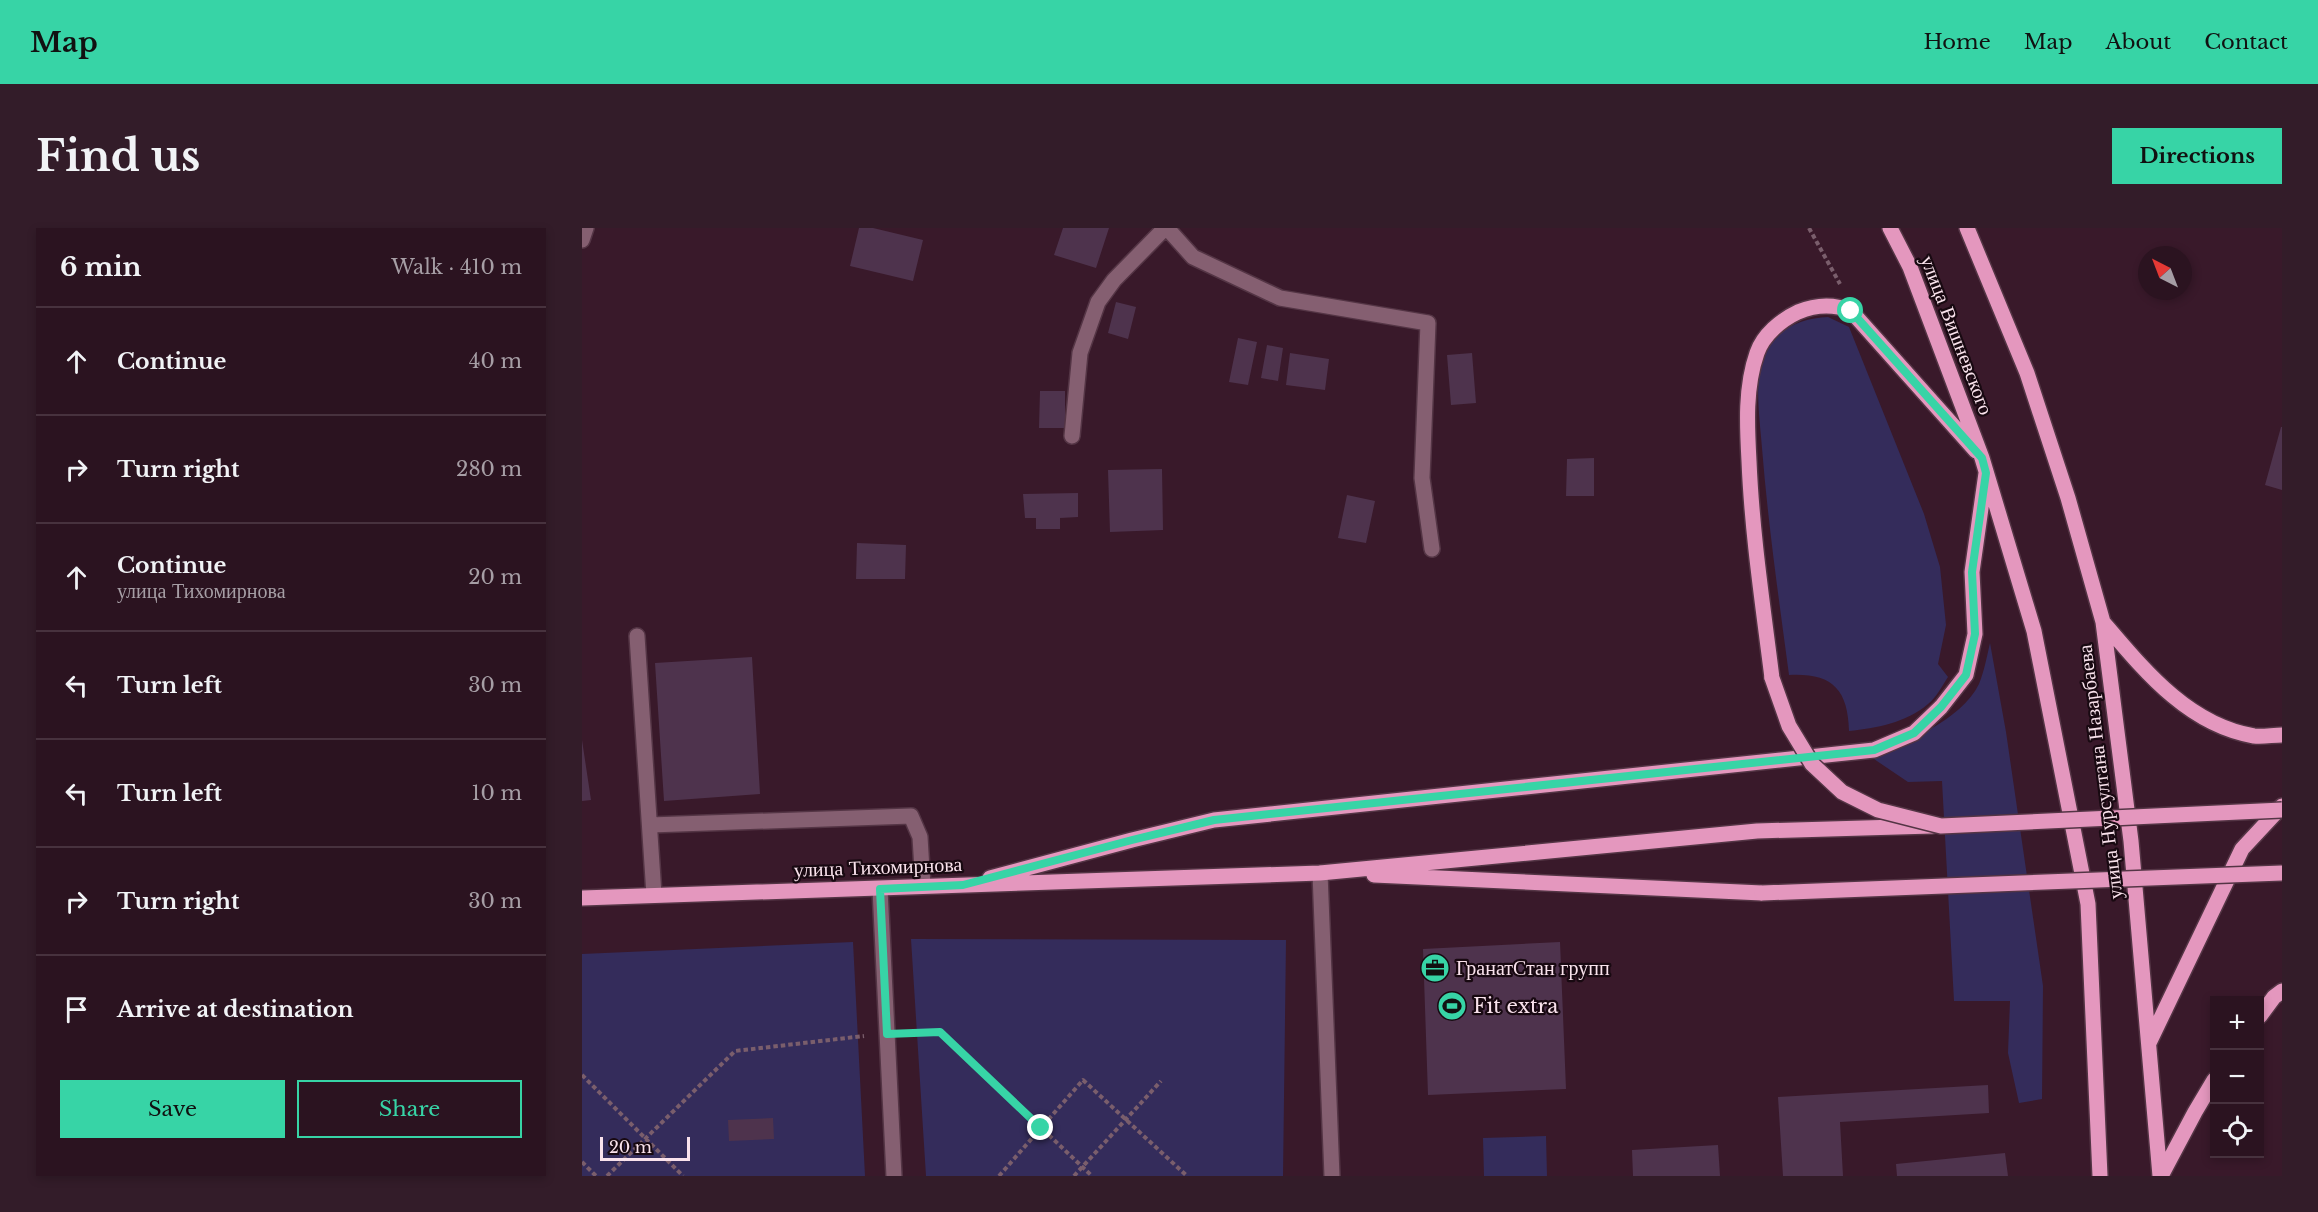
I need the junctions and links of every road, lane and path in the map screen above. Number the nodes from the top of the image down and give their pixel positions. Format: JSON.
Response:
{"nodes":[{"id":1,"x":586,"y":228,"type":"edge"},
{"id":2,"x":1166,"y":228,"type":"edge"},
{"id":3,"x":1809,"y":228,"type":"edge"},
{"id":4,"x":1890,"y":228,"type":"edge"},
{"id":5,"x":1966,"y":228,"type":"edge"},
{"id":6,"x":582,"y":240,"type":"edge"},
{"id":7,"x":1840,"y":284,"type":"dead end"},
{"id":8,"x":1072,"y":436,"type":"dead end"},
{"id":9,"x":1982,"y":458,"type":"junction"},
{"id":10,"x":1986,"y":473,"type":"junction"},
{"id":11,"x":1432,"y":549,"type":"dead end"},
{"id":12,"x":2103,"y":622,"type":"junction"},
{"id":13,"x":637,"y":636,"type":"dead end"},
{"id":14,"x":2282,"y":735,"type":"edge"},
{"id":15,"x":2282,"y":808,"type":"edge"},
{"id":16,"x":650,"y":825,"type":"junction"},
{"id":17,"x":1941,"y":826,"type":"junction"},
{"id":18,"x":1320,"y":873,"type":"junction"},
{"id":19,"x":2282,"y":873,"type":"edge"},
{"id":20,"x":963,"y":885,"type":"junction"},
{"id":21,"x":923,"y":886,"type":"junction"},
{"id":22,"x":880,"y":889,"type":"junction"},
{"id":23,"x":654,"y":895,"type":"junction"},
{"id":24,"x":582,"y":898,"type":"edge"},
{"id":25,"x":2282,"y":991,"type":"edge"},
{"id":26,"x":2264,"y":1010,"type":"edge"},
{"id":27,"x":887,"y":1034,"type":"junction"},
{"id":28,"x":2148,"y":1043,"type":"junction"},
{"id":29,"x":582,"y":1075,"type":"edge"},
{"id":30,"x":1161,"y":1081,"type":"dead end"},
{"id":31,"x":2210,"y":1086,"type":"edge"},
{"id":32,"x":1125,"y":1119,"type":"junction"},
{"id":33,"x":1041,"y":1128,"type":"junction"},
{"id":34,"x":644,"y":1137,"type":"junction"},
{"id":35,"x":582,"y":1162,"type":"edge"},
{"id":36,"x":1082,"y":1167,"type":"junction"},
{"id":37,"x":596,"y":1176,"type":"edge"},
{"id":38,"x":607,"y":1176,"type":"edge"},
{"id":39,"x":683,"y":1176,"type":"edge"},
{"id":40,"x":894,"y":1176,"type":"edge"},
{"id":41,"x":999,"y":1176,"type":"edge"},
{"id":42,"x":1074,"y":1176,"type":"edge"},
{"id":43,"x":1092,"y":1176,"type":"edge"},
{"id":44,"x":1187,"y":1176,"type":"edge"},
{"id":45,"x":1332,"y":1176,"type":"edge"},
{"id":46,"x":2100,"y":1176,"type":"edge"},
{"id":47,"x":2161,"y":1176,"type":"edge"}],
"edges":[{"from":1,"to":6,"type":"street"},
{"from":2,"to":8,"type":"street"},
{"from":2,"to":11,"type":"street"},
{"from":3,"to":7,"type":"path"},
{"from":4,"to":9,"type":"main road","name":"улица Вишневского"},
{"from":5,"to":12,"type":"main road","name":"улица Нурсултана Назарбаева"},
{"from":9,"to":10,"type":"main road","name":"улица Нурсултана Назарбаева"},
{"from":9,"to":17,"type":"main road","bridge":true},
{"from":10,"to":20,"type":"main road"},
{"from":10,"to":46,"type":"main road","name":"улица Нурсултана Назарбаева"},
{"from":12,"to":14,"type":"main road"},
{"from":12,"to":28,"type":"main road","name":"улица Нурсултана Назарбаева"},
{"from":13,"to":16,"type":"street"},
{"from":15,"to":17,"type":"main road","bridge":true},
{"from":15,"to":28,"type":"main road"},
{"from":16,"to":21,"type":"street"},
{"from":16,"to":23,"type":"street"},
{"from":17,"to":18,"type":"main road","bridge":true},
{"from":18,"to":19,"type":"main road","bridge":true},
{"from":18,"to":20,"type":"main road","name":"улица Тихомирнова"},
{"from":18,"to":45,"type":"street"},
{"from":20,"to":21,"type":"main road","name":"улица Тихомирнова"},
{"from":21,"to":22,"type":"main road","name":"улица Тихомирнова"},
{"from":22,"to":23,"type":"main road","name":"улица Тихомирнова"},
{"from":22,"to":27,"type":"street"},
{"from":23,"to":24,"type":"main road","name":"улица Тихомирнова"},
{"from":25,"to":26,"type":"main road"},
{"from":27,"to":33,"type":"path"},
{"from":27,"to":34,"type":"path"},
{"from":27,"to":40,"type":"street"},
{"from":28,"to":47,"type":"main road","name":"улица Нурсултана Назарбаева"},
{"from":29,"to":34,"type":"path"},
{"from":30,"to":32,"type":"path"},
{"from":31,"to":47,"type":"main road"},
{"from":32,"to":33,"type":"path"},
{"from":32,"to":36,"type":"path"},
{"from":32,"to":44,"type":"path"},
{"from":33,"to":36,"type":"path"},
{"from":33,"to":41,"type":"path"},
{"from":34,"to":38,"type":"path"},
{"from":34,"to":39,"type":"path"},
{"from":35,"to":37,"type":"path"},
{"from":36,"to":42,"type":"path"},
{"from":36,"to":43,"type":"path"}]}
